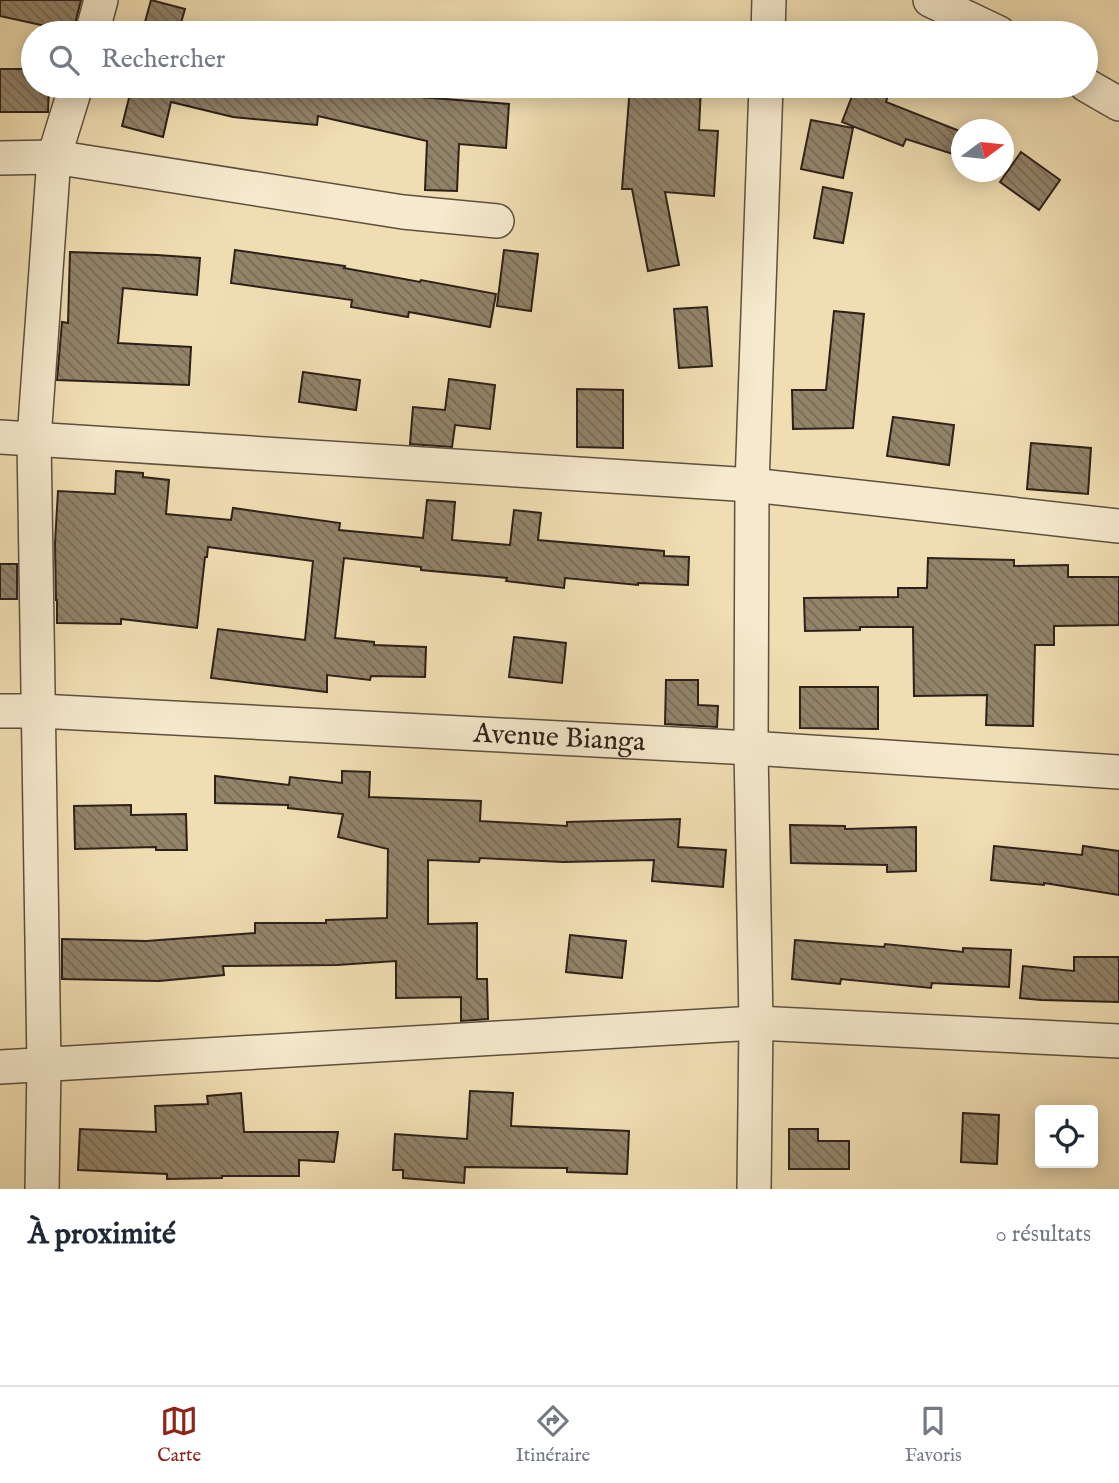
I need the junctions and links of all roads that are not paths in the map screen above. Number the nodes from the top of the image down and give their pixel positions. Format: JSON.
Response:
{"nodes":[{"id":1,"x":102,"y":0,"type":"edge"},
{"id":2,"x":769,"y":0,"type":"edge"},
{"id":3,"x":930,"y":0,"type":"edge"},
{"id":4,"x":96,"y":21,"type":"edge"},
{"id":5,"x":768,"y":21,"type":"edge"},
{"id":6,"x":974,"y":21,"type":"edge"},
{"id":7,"x":1098,"y":92,"type":"edge"},
{"id":8,"x":72,"y":98,"type":"edge"},
{"id":9,"x":766,"y":98,"type":"edge"},
{"id":10,"x":1119,"y":104,"type":"edge"},
{"id":11,"x":0,"y":158,"type":"edge"},
{"id":12,"x":54,"y":158,"type":"junction"},
{"id":13,"x":497,"y":221,"type":"dead end"},
{"id":14,"x":0,"y":436,"type":"edge"},
{"id":15,"x":34,"y":439,"type":"junction"},
{"id":16,"x":752,"y":485,"type":"junction"},
{"id":17,"x":1119,"y":526,"type":"edge"},
{"id":18,"x":0,"y":711,"type":"edge"},
{"id":19,"x":38,"y":712,"type":"junction"},
{"id":20,"x":751,"y":748,"type":"junction"},
{"id":21,"x":1119,"y":772,"type":"edge"},
{"id":22,"x":756,"y":1023,"type":"junction"},
{"id":23,"x":1119,"y":1041,"type":"edge"},
{"id":24,"x":44,"y":1065,"type":"junction"},
{"id":25,"x":0,"y":1067,"type":"edge"},
{"id":26,"x":42,"y":1189,"type":"edge"},
{"id":27,"x":754,"y":1189,"type":"edge"}],
"edges":[{"from":1,"to":4,"type":"street"},
{"from":2,"to":5,"type":"street"},
{"from":3,"to":6,"type":"street"},
{"from":7,"to":10,"type":"street"},
{"from":8,"to":12,"type":"street"},
{"from":9,"to":16,"type":"street"},
{"from":11,"to":12,"type":"street"},
{"from":12,"to":13,"type":"street"},
{"from":12,"to":15,"type":"street"},
{"from":14,"to":15,"type":"street"},
{"from":15,"to":16,"type":"street"},
{"from":15,"to":19,"type":"street"},
{"from":16,"to":17,"type":"street"},
{"from":16,"to":20,"type":"street"},
{"from":18,"to":19,"type":"street","name":"Avenue Bianga"},
{"from":19,"to":20,"type":"street","name":"Avenue Bianga"},
{"from":19,"to":24,"type":"street"},
{"from":20,"to":21,"type":"street","name":"Avenue Bianga"},
{"from":20,"to":22,"type":"street"},
{"from":22,"to":23,"type":"street"},
{"from":22,"to":24,"type":"street"},
{"from":22,"to":27,"type":"street"},
{"from":24,"to":25,"type":"street"},
{"from":24,"to":26,"type":"street"}]}
